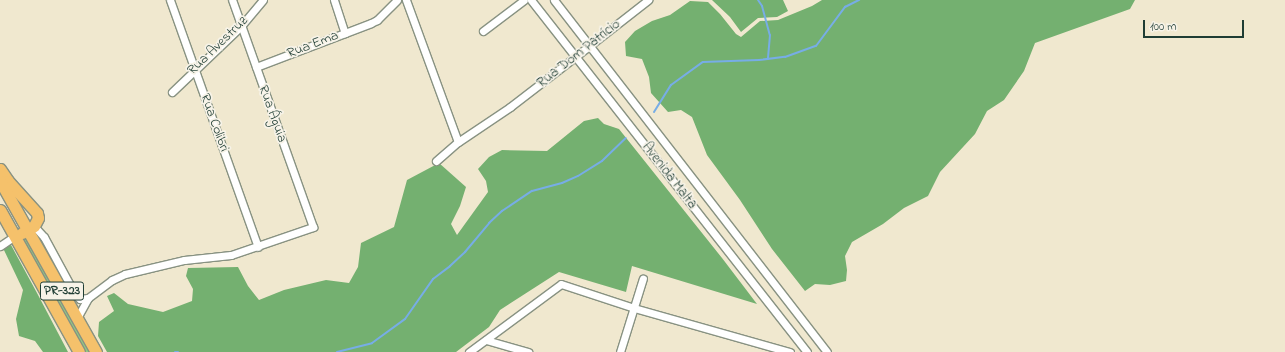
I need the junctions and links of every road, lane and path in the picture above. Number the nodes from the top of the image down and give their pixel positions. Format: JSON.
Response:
{"nodes":[{"id":1,"x":170,"y":0,"type":"edge"},
{"id":2,"x":232,"y":0,"type":"edge"},
{"id":3,"x":263,"y":0,"type":"edge"},
{"id":4,"x":334,"y":0,"type":"edge"},
{"id":5,"x":397,"y":0,"type":"edge"},
{"id":6,"x":406,"y":0,"type":"edge"},
{"id":7,"x":524,"y":0,"type":"edge"},
{"id":8,"x":531,"y":0,"type":"edge"},
{"id":9,"x":554,"y":0,"type":"edge"},
{"id":10,"x":648,"y":0,"type":"edge"},
{"id":11,"x":241,"y":26,"type":"junction"},
{"id":12,"x":483,"y":31,"type":"dead end"},
{"id":13,"x":345,"y":33,"type":"junction"},
{"id":14,"x":590,"y":46,"type":"junction"},
{"id":15,"x":575,"y":58,"type":"junction"},
{"id":16,"x":256,"y":67,"type":"junction"},
{"id":17,"x":194,"y":69,"type":"junction"},
{"id":18,"x":172,"y":92,"type":"dead end"},
{"id":19,"x":458,"y":142,"type":"junction"},
{"id":20,"x":436,"y":160,"type":"dead end"},
{"id":21,"x":0,"y":169,"type":"edge"},
{"id":22,"x":0,"y":181,"type":"edge"},
{"id":23,"x":0,"y":203,"type":"edge"},
{"id":24,"x":0,"y":210,"type":"edge"},
{"id":25,"x":25,"y":231,"type":"junction"},
{"id":26,"x":0,"y":246,"type":"edge"},
{"id":27,"x":258,"y":247,"type":"junction"},
{"id":28,"x":643,"y":278,"type":"dead end"},
{"id":29,"x":88,"y":298,"type":"junction"},
{"id":30,"x":634,"y":308,"type":"junction"},
{"id":31,"x":77,"y":318,"type":"junction"},
{"id":32,"x":486,"y":340,"type":"junction"},
{"id":33,"x":79,"y":352,"type":"edge"},
{"id":34,"x":96,"y":352,"type":"edge"},
{"id":35,"x":469,"y":352,"type":"edge"},
{"id":36,"x":528,"y":352,"type":"edge"},
{"id":37,"x":620,"y":352,"type":"edge"},
{"id":38,"x":790,"y":352,"type":"edge"},
{"id":39,"x":806,"y":352,"type":"edge"},
{"id":40,"x":827,"y":352,"type":"edge"}],
"edges":[{"from":1,"to":17,"type":"street","name":"Rua Colibri"},
{"from":2,"to":11,"type":"street","name":"Rua Águia"},
{"from":3,"to":11,"type":"street","name":"Rua Avestruz"},
{"from":4,"to":13,"type":"street"},
{"from":5,"to":13,"type":"street","name":"Rua Ema"},
{"from":6,"to":19,"type":"street"},
{"from":7,"to":12,"type":"street"},
{"from":8,"to":15,"type":"street","name":"Avenida Malta"},
{"from":9,"to":14,"type":"street","name":"Avenida Malta"},
{"from":10,"to":14,"type":"street","name":"Rua Dom Patrício"},
{"from":11,"to":16,"type":"street","name":"Rua Águia"},
{"from":11,"to":17,"type":"street","name":"Rua Avestruz"},
{"from":13,"to":16,"type":"street","name":"Rua Ema"},
{"from":14,"to":15,"type":"street","name":"Rua Dom Patrício"},
{"from":14,"to":40,"type":"street","name":"Avenida Malta"},
{"from":15,"to":19,"type":"street","name":"Rua Dom Patrício"},
{"from":15,"to":39,"type":"street","name":"Avenida Malta"},
{"from":16,"to":27,"type":"street","name":"Rua Águia"},
{"from":17,"to":18,"type":"street","name":"Rua Avestruz"},
{"from":17,"to":27,"type":"street","name":"Rua Colibri"},
{"from":19,"to":20,"type":"street","name":"Rua Dom Patrício"},
{"from":21,"to":25,"type":"highway"},
{"from":22,"to":25,"type":"highway","number":"PR-323"},
{"from":23,"to":25,"type":"highway"},
{"from":24,"to":25,"type":"highway","number":"PR-323"},
{"from":25,"to":26,"type":"street"},
{"from":25,"to":29,"type":"street"},
{"from":25,"to":31,"type":"highway","number":"PR-323"},
{"from":25,"to":33,"type":"highway","number":"PR-323"},
{"from":27,"to":29,"type":"street"},
{"from":28,"to":30,"type":"street"},
{"from":29,"to":31,"type":"street"},
{"from":30,"to":32,"type":"street"},
{"from":30,"to":37,"type":"street"},
{"from":30,"to":38,"type":"street"},
{"from":31,"to":34,"type":"highway","number":"PR-323"},
{"from":32,"to":35,"type":"street"},
{"from":32,"to":36,"type":"street"}]}
